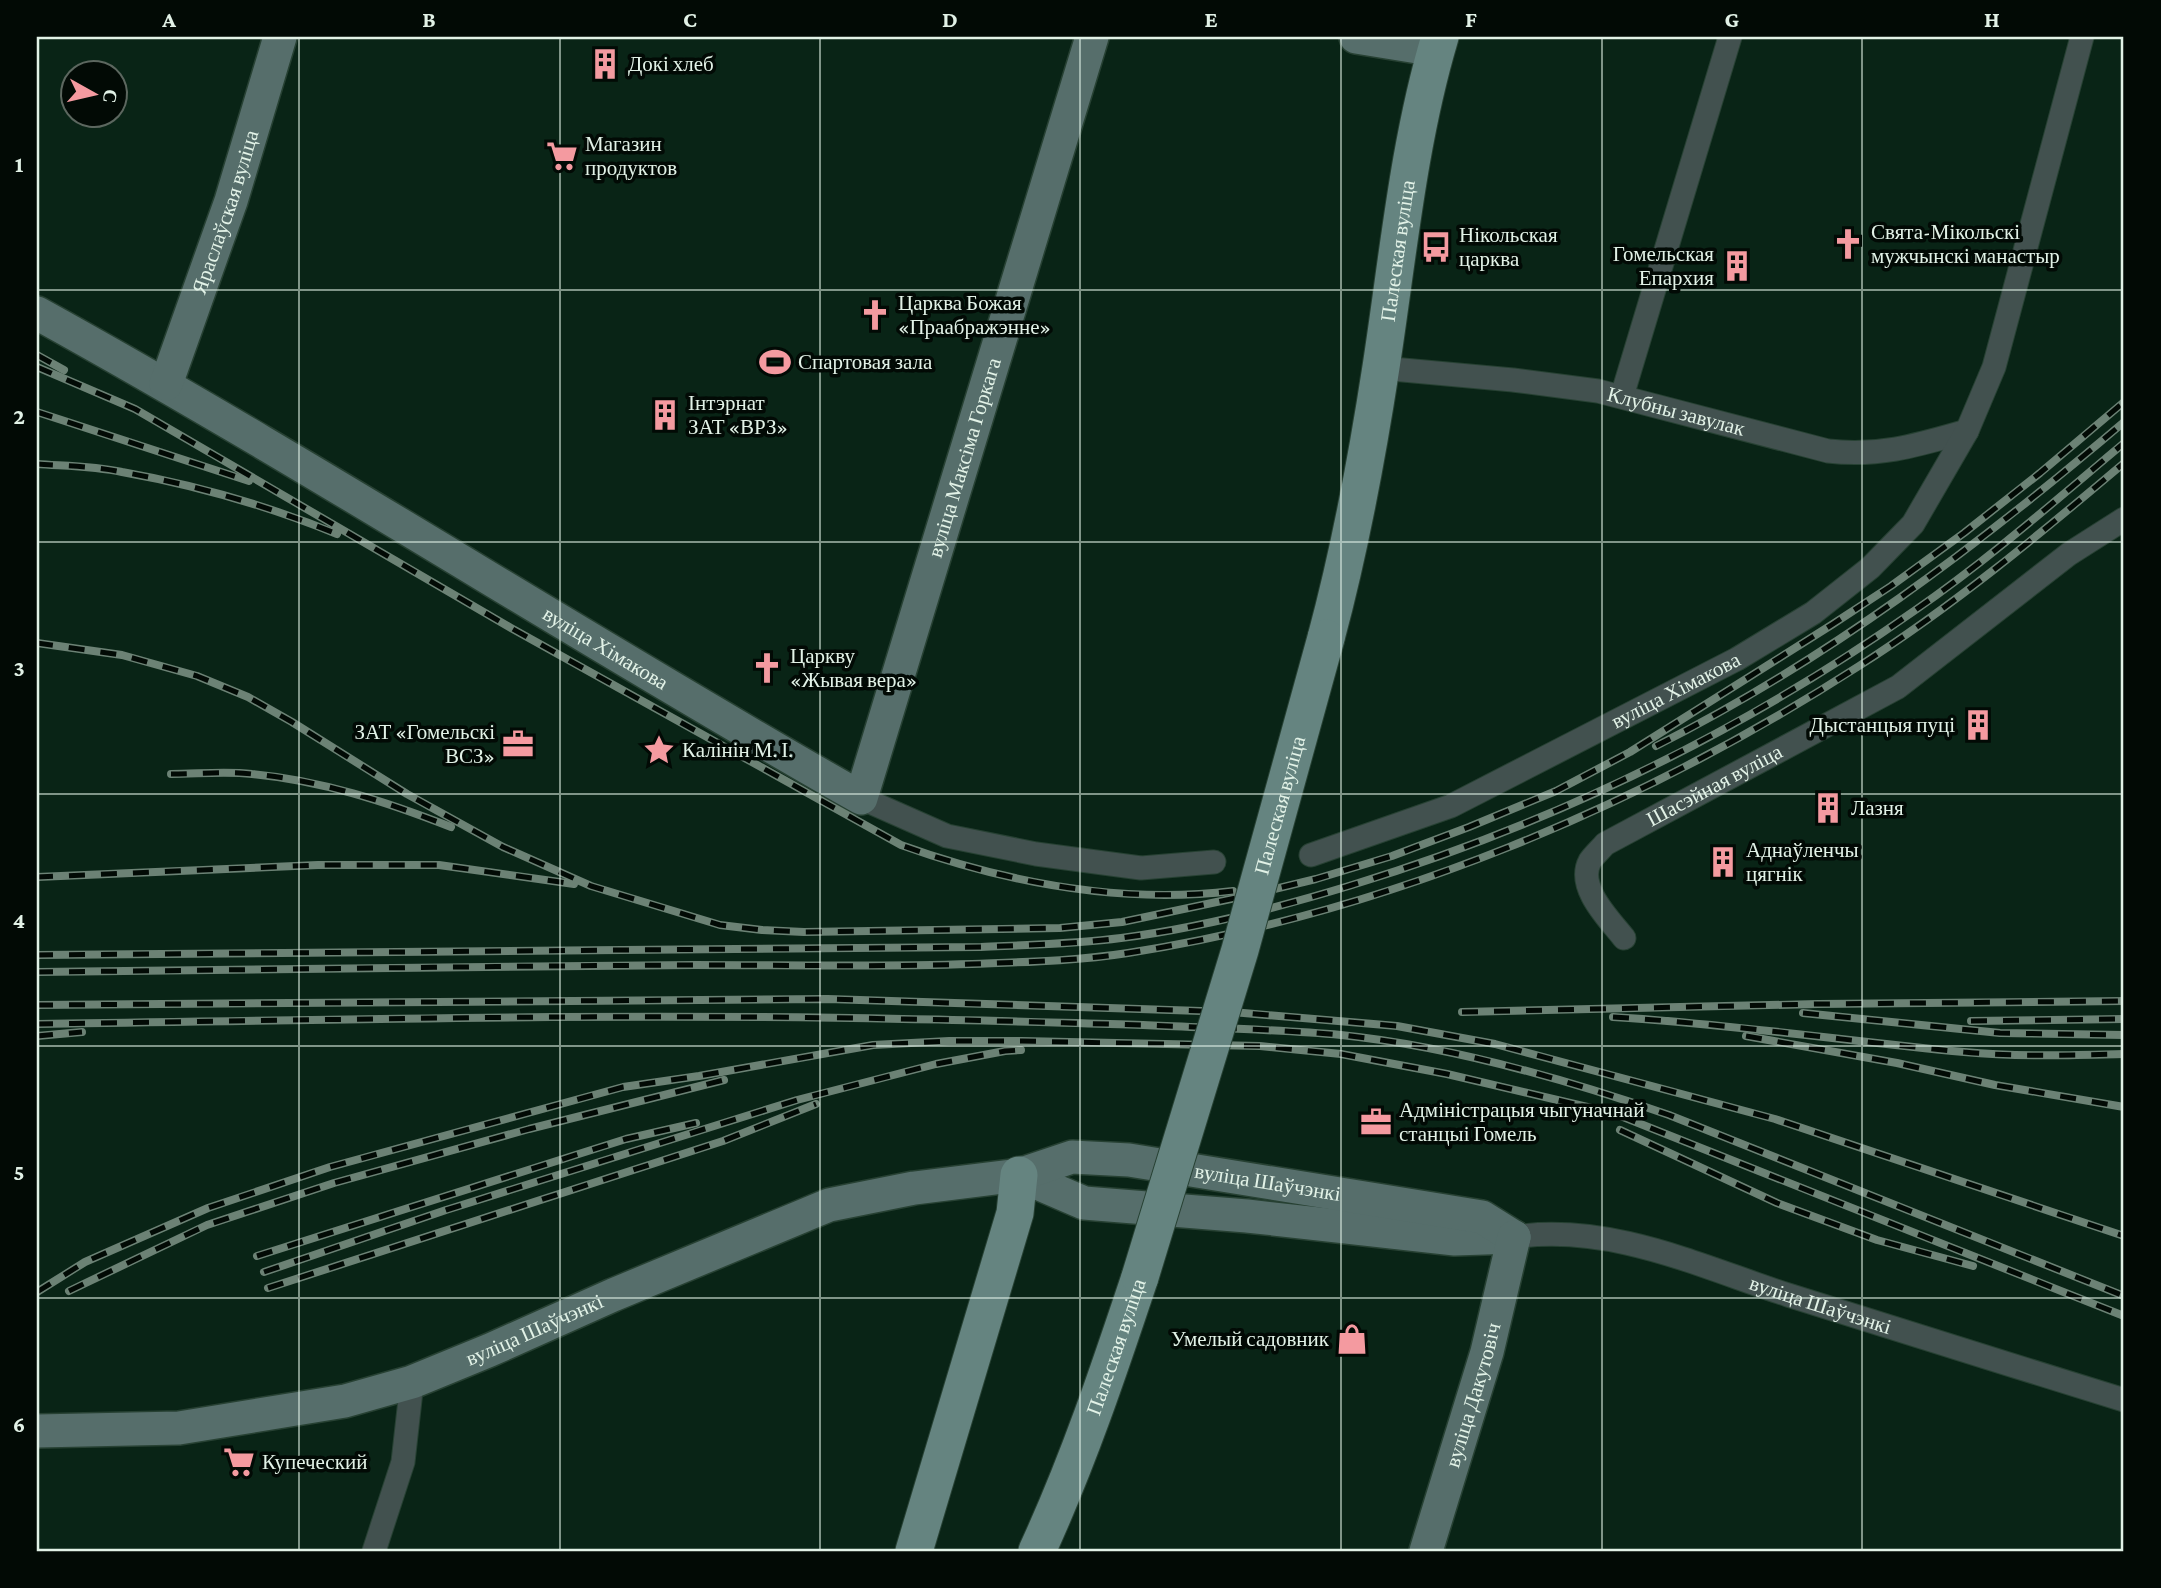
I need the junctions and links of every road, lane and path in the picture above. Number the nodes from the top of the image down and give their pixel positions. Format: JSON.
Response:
{"nodes":[{"id":1,"x":280,"y":37,"type":"edge"},
{"id":2,"x":1092,"y":37,"type":"edge"},
{"id":3,"x":1356,"y":37,"type":"edge"},
{"id":4,"x":1730,"y":37,"type":"edge"},
{"id":5,"x":2082,"y":37,"type":"edge"},
{"id":6,"x":1438,"y":43,"type":"edge"},
{"id":7,"x":37,"y":313,"type":"edge"},
{"id":8,"x":1381,"y":368,"type":"junction"},
{"id":9,"x":166,"y":384,"type":"junction"},
{"id":10,"x":1622,"y":396,"type":"junction"},
{"id":11,"x":1967,"y":431,"type":"junction"},
{"id":12,"x":2124,"y":519,"type":"edge"},
{"id":13,"x":861,"y":798,"type":"junction"},
{"id":14,"x":1311,"y":855,"type":"dead end"},
{"id":15,"x":1213,"y":862,"type":"dead end"},
{"id":16,"x":1624,"y":938,"type":"dead end"},
{"id":17,"x":1019,"y":1175,"type":"junction"},
{"id":18,"x":1293,"y":1186,"type":"junction"},
{"id":19,"x":1288,"y":1222,"type":"junction"},
{"id":20,"x":1514,"y":1237,"type":"junction"},
{"id":21,"x":1455,"y":1239,"type":"junction"},
{"id":22,"x":1502,"y":1293,"type":"junction"},
{"id":23,"x":412,"y":1382,"type":"junction"},
{"id":24,"x":2124,"y":1400,"type":"edge"},
{"id":25,"x":37,"y":1431,"type":"edge"},
{"id":26,"x":374,"y":1551,"type":"edge"},
{"id":27,"x":914,"y":1551,"type":"edge"},
{"id":28,"x":1037,"y":1551,"type":"edge"},
{"id":29,"x":1426,"y":1551,"type":"edge"}],
"edges":[{"from":1,"to":9,"type":"main road","name":"Яраслаўская вуліца"},
{"from":2,"to":13,"type":"main road","name":"вуліца Максіма Горкага"},
{"from":3,"to":6,"type":"main road"},
{"from":4,"to":10,"type":"street"},
{"from":5,"to":11,"type":"street","name":"вуліца Хімакова"},
{"from":6,"to":8,"type":"main road","name":"Палеская вуліца"},
{"from":7,"to":9,"type":"main road","name":"вуліца Хімакова"},
{"from":8,"to":10,"type":"street","name":"Клубны завулак"},
{"from":8,"to":28,"type":"main road","name":"Палеская вуліца","bridge":true},
{"from":9,"to":13,"type":"main road","name":"вуліца Хімакова"},
{"from":10,"to":11,"type":"street","name":"Клубны завулак"},
{"from":11,"to":14,"type":"street","name":"вуліца Хімакова"},
{"from":12,"to":16,"type":"street","name":"Шасэйная вуліца"},
{"from":13,"to":15,"type":"street","name":"вуліца Хімакова"},
{"from":17,"to":18,"type":"main road","name":"вуліца Шаўчэнкі"},
{"from":17,"to":19,"type":"main road","name":"вуліца Шаўчэнкі"},
{"from":17,"to":23,"type":"main road","name":"вуліца Шаўчэнкі"},
{"from":17,"to":27,"type":"main road"},
{"from":18,"to":19,"type":"main road"},
{"from":18,"to":20,"type":"main road","name":"вуліца Шаўчэнкі"},
{"from":19,"to":21,"type":"main road","name":"вуліца Шаўчэнкі"},
{"from":20,"to":21,"type":"main road","name":"вуліца Шаўчэнкі"},
{"from":20,"to":22,"type":"main road","name":"вуліца Дакутовіч"},
{"from":20,"to":24,"type":"street","name":"вуліца Шаўчэнкі"},
{"from":21,"to":22,"type":"main road","name":"вуліца Шаўчэнкі"},
{"from":22,"to":29,"type":"main road","name":"вуліца Дакутовіч"},
{"from":23,"to":25,"type":"main road","name":"вуліца Шаўчэнкі"},
{"from":23,"to":26,"type":"street"}]}
